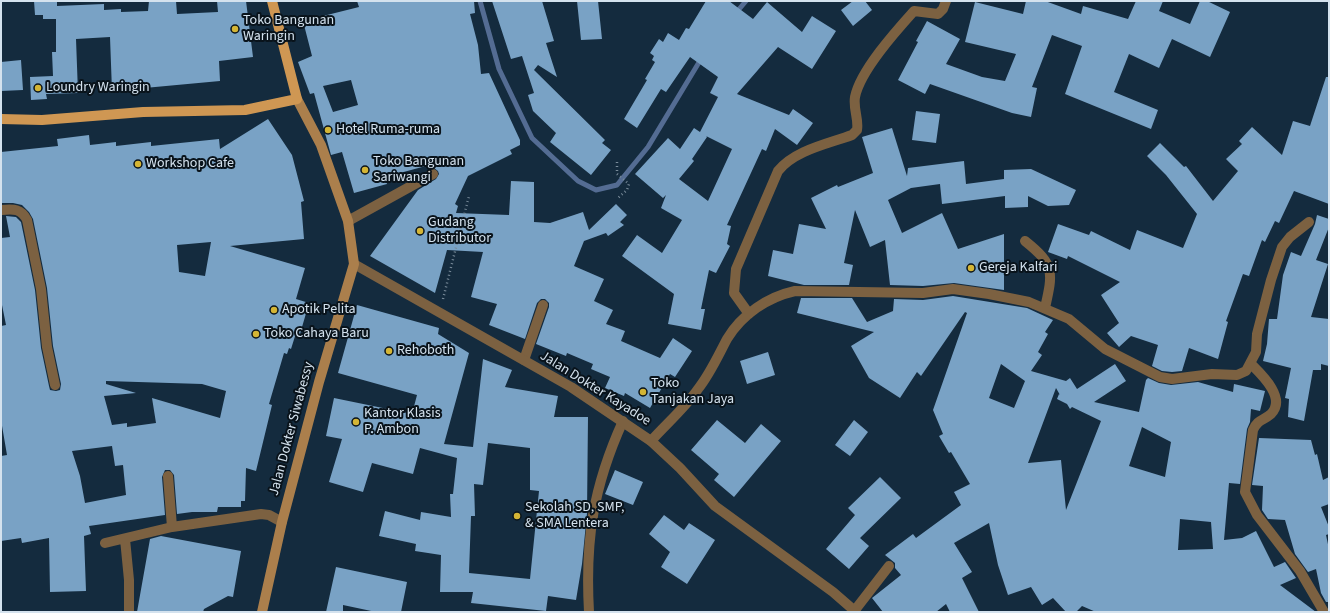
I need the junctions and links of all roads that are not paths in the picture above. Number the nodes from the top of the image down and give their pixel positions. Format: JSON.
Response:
{"nodes":[{"id":1,"x":272,"y":1,"type":"edge"},
{"id":2,"x":946,"y":1,"type":"edge"},
{"id":3,"x":297,"y":98,"type":"junction"},
{"id":4,"x":1,"y":119,"type":"edge"},
{"id":5,"x":433,"y":174,"type":"dead end"},
{"id":6,"x":1,"y":210,"type":"edge"},
{"id":7,"x":348,"y":221,"type":"junction"},
{"id":8,"x":1310,"y":222,"type":"dead end"},
{"id":9,"x":1025,"y":241,"type":"dead end"},
{"id":10,"x":354,"y":264,"type":"junction"},
{"id":11,"x":543,"y":305,"type":"dead end"},
{"id":12,"x":1045,"y":308,"type":"junction"},
{"id":13,"x":749,"y":314,"type":"junction"},
{"id":14,"x":524,"y":360,"type":"junction"},
{"id":15,"x":1251,"y":364,"type":"junction"},
{"id":16,"x":55,"y":386,"type":"dead end"},
{"id":17,"x":623,"y":421,"type":"junction"},
{"id":18,"x":651,"y":441,"type":"junction"},
{"id":19,"x":168,"y":476,"type":"dead end"},
{"id":20,"x":282,"y":522,"type":"junction"},
{"id":21,"x":172,"y":527,"type":"junction"},
{"id":22,"x":125,"y":539,"type":"junction"},
{"id":23,"x":105,"y":543,"type":"dead end"},
{"id":24,"x":889,"y":566,"type":"dead end"},
{"id":25,"x":855,"y":611,"type":"edge"},
{"id":26,"x":129,"y":612,"type":"edge"},
{"id":27,"x":262,"y":612,"type":"edge"},
{"id":28,"x":589,"y":612,"type":"edge"},
{"id":29,"x":1324,"y":612,"type":"edge"}],
"edges":[{"from":1,"to":3,"type":"main road"},
{"from":2,"to":13,"type":"street"},
{"from":3,"to":4,"type":"main road"},
{"from":3,"to":7,"type":"main road","name":"Jalan Dokter Siwabessy"},
{"from":5,"to":7,"type":"street"},
{"from":6,"to":16,"type":"street"},
{"from":7,"to":10,"type":"main road","name":"Jalan Dokter Siwabessy"},
{"from":8,"to":15,"type":"street"},
{"from":9,"to":12,"type":"street"},
{"from":10,"to":14,"type":"street","name":"Jalan Dokter Kayadoe"},
{"from":10,"to":20,"type":"main road","name":"Jalan Dokter Siwabessy"},
{"from":11,"to":14,"type":"street"},
{"from":12,"to":13,"type":"street"},
{"from":12,"to":15,"type":"street"},
{"from":13,"to":18,"type":"street"},
{"from":14,"to":17,"type":"street","name":"Jalan Dokter Kayadoe"},
{"from":15,"to":29,"type":"street"},
{"from":17,"to":18,"type":"street","name":"Jalan Dokter Kayadoe"},
{"from":17,"to":28,"type":"street"},
{"from":18,"to":25,"type":"street","name":"Jalan Dokter Kayadoe"},
{"from":19,"to":21,"type":"street"},
{"from":20,"to":21,"type":"street"},
{"from":20,"to":27,"type":"main road","name":"Jalan Dokter Siwabessy"},
{"from":21,"to":22,"type":"street"},
{"from":22,"to":23,"type":"street"},
{"from":22,"to":26,"type":"street"},
{"from":24,"to":25,"type":"street"}]}
